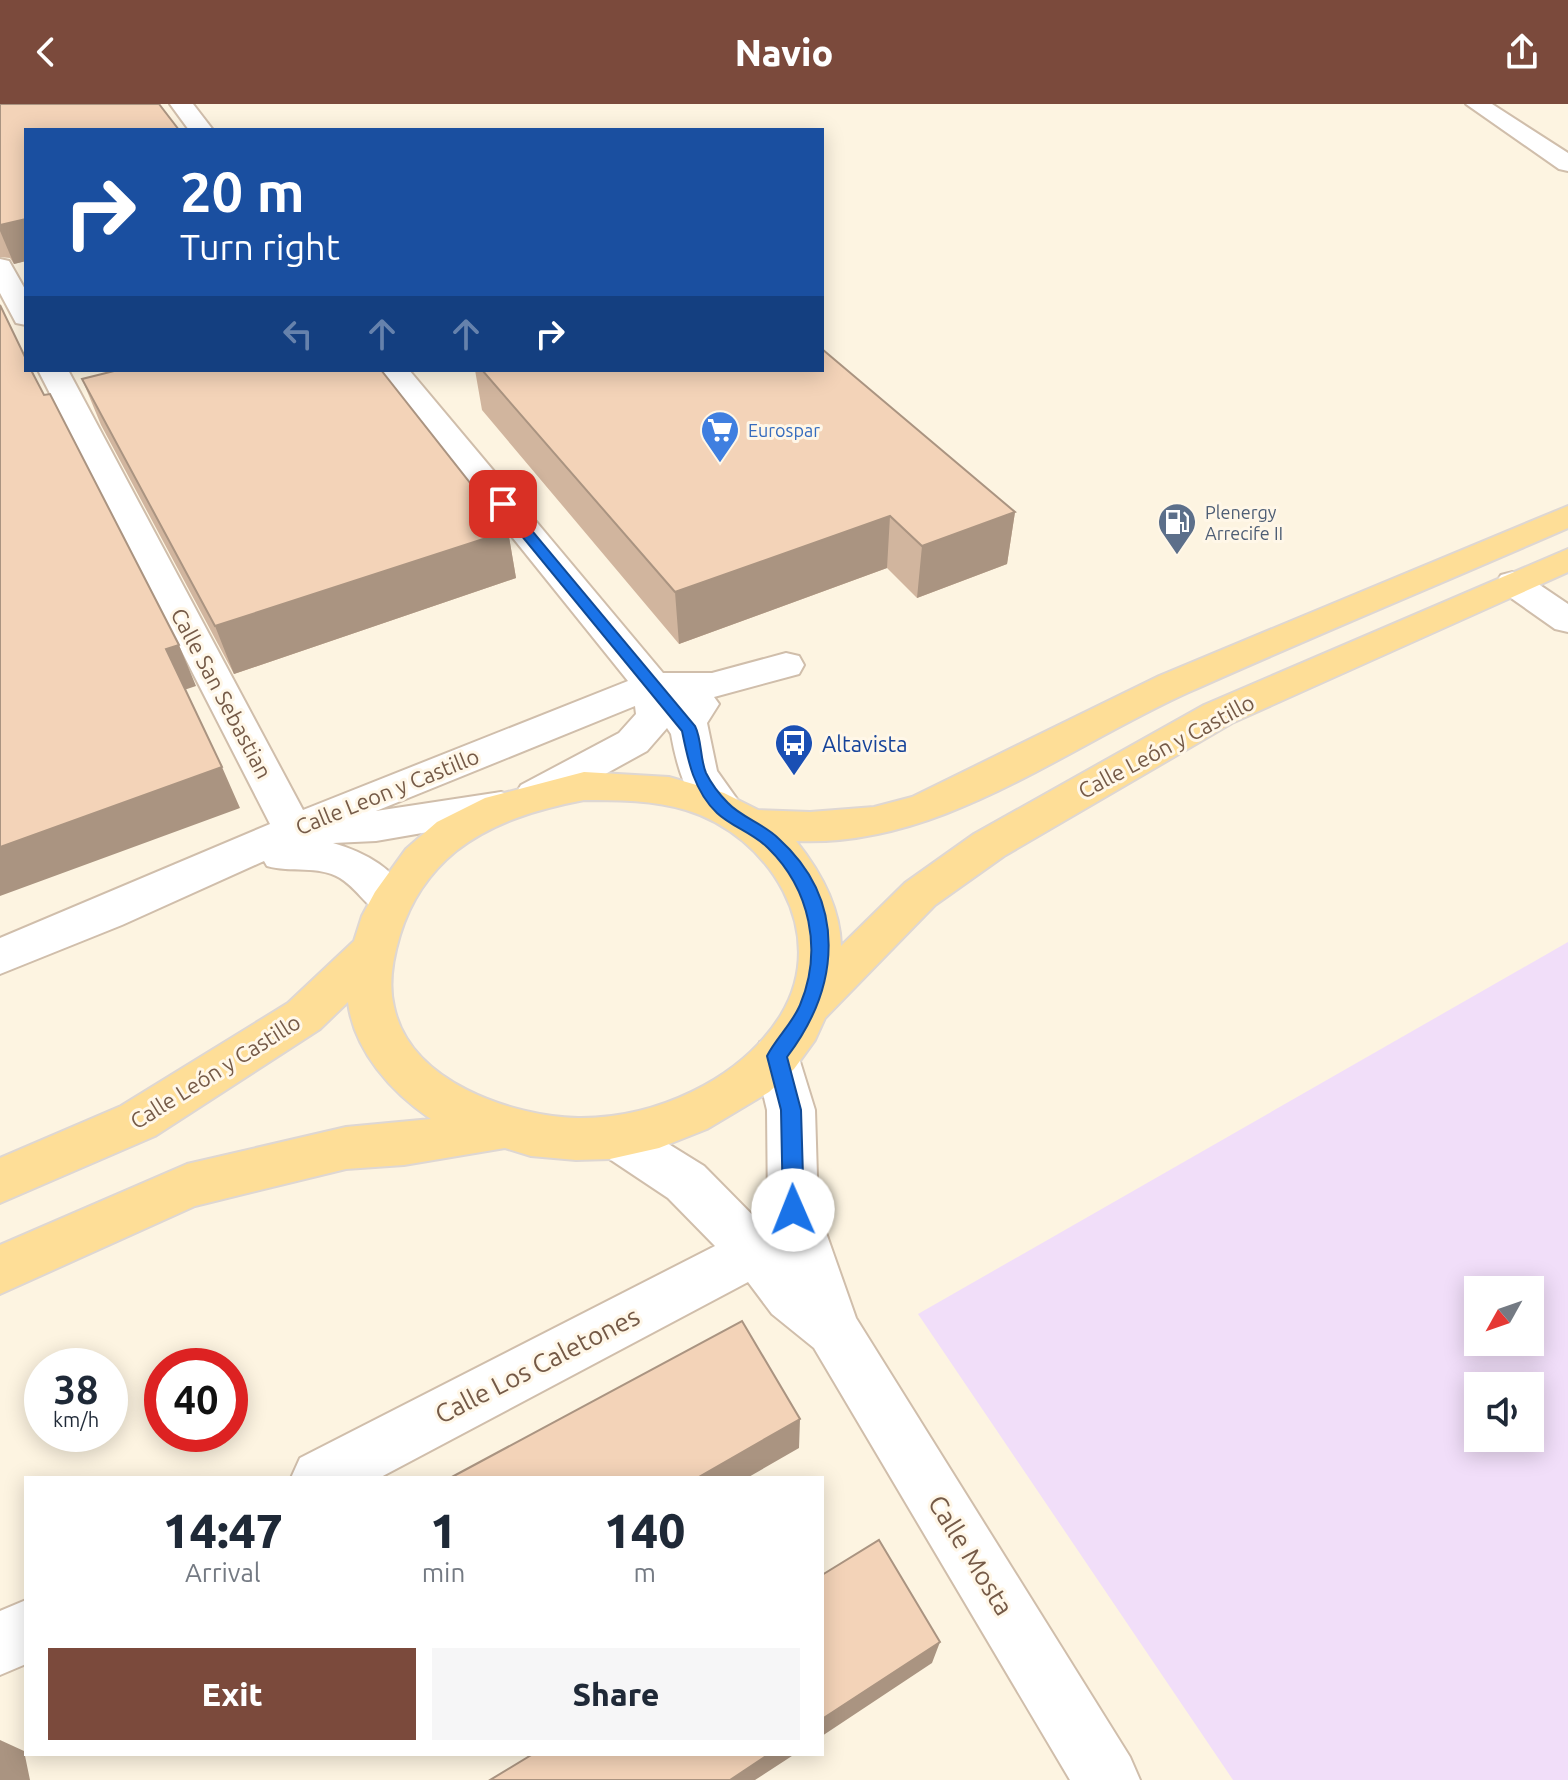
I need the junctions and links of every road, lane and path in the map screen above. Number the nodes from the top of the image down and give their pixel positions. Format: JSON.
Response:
{"nodes":[{"id":1,"x":181,"y":104,"type":"edge"},
{"id":2,"x":1477,"y":104,"type":"edge"},
{"id":3,"x":199,"y":128,"type":"edge"},
{"id":4,"x":1568,"y":164,"type":"edge"},
{"id":5,"x":0,"y":267,"type":"edge"},
{"id":6,"x":24,"y":313,"type":"edge"},
{"id":7,"x":54,"y":372,"type":"edge"},
{"id":8,"x":395,"y":372,"type":"edge"},
{"id":9,"x":1568,"y":516,"type":"edge"},
{"id":10,"x":1568,"y":559,"type":"edge"},
{"id":11,"x":1513,"y":583,"type":"junction"},
{"id":12,"x":1568,"y":621,"type":"edge"},
{"id":13,"x":786,"y":665,"type":"dead end"},
{"id":14,"x":712,"y":685,"type":"junction"},
{"id":15,"x":650,"y":686,"type":"junction"},
{"id":16,"x":689,"y":730,"type":"junction"},
{"id":17,"x":518,"y":801,"type":"junction"},
{"id":18,"x":736,"y":816,"type":"junction"},
{"id":19,"x":293,"y":829,"type":"junction"},
{"id":20,"x":239,"y":855,"type":"junction"},
{"id":21,"x":391,"y":901,"type":"junction"},
{"id":22,"x":369,"y":954,"type":"junction"},
{"id":23,"x":0,"y":957,"type":"edge"},
{"id":24,"x":810,"y":1005,"type":"junction"},
{"id":25,"x":777,"y":1056,"type":"junction"},
{"id":26,"x":501,"y":1129,"type":"junction"},
{"id":27,"x":616,"y":1137,"type":"junction"},
{"id":28,"x":0,"y":1181,"type":"edge"},
{"id":29,"x":755,"y":1252,"type":"junction"},
{"id":30,"x":0,"y":1270,"type":"edge"},
{"id":31,"x":833,"y":1330,"type":"junction"},
{"id":32,"x":324,"y":1476,"type":"edge"},
{"id":33,"x":24,"y":1632,"type":"edge"},
{"id":34,"x":0,"y":1644,"type":"edge"},
{"id":35,"x":1105,"y":1779,"type":"edge"}],
"edges":[{"from":1,"to":3,"type":"street"},
{"from":2,"to":4,"type":"street"},
{"from":5,"to":6,"type":"street"},
{"from":7,"to":19,"type":"street","name":"Calle San Sebastian"},
{"from":8,"to":15,"type":"street"},
{"from":9,"to":18,"type":"main road","name":"Calle León y Castillo"},
{"from":10,"to":11,"type":"main road","name":"Calle León y Castillo"},
{"from":11,"to":12,"type":"street"},
{"from":11,"to":24,"type":"main road","name":"Calle León y Castillo"},
{"from":13,"to":14,"type":"street","name":"Calle Leon y Castillo"},
{"from":14,"to":15,"type":"street","name":"Calle Leon y Castillo"},
{"from":14,"to":16,"type":"street"},
{"from":15,"to":16,"type":"street"},
{"from":15,"to":17,"type":"street"},
{"from":15,"to":19,"type":"street","name":"Calle Leon y Castillo"},
{"from":16,"to":18,"type":"street"},
{"from":17,"to":18,"type":"main road"},
{"from":17,"to":19,"type":"street"},
{"from":17,"to":21,"type":"main road"},
{"from":18,"to":24,"type":"main road"},
{"from":19,"to":20,"type":"street","name":"Calle Leon y Castillo"},
{"from":20,"to":21,"type":"street"},
{"from":20,"to":23,"type":"street","name":"Calle Leon y Castillo"},
{"from":21,"to":22,"type":"main road"},
{"from":22,"to":26,"type":"main road"},
{"from":22,"to":28,"type":"main road","name":"Calle León y Castillo"},
{"from":24,"to":25,"type":"main road"},
{"from":25,"to":27,"type":"main road"},
{"from":25,"to":31,"type":"street","name":"Calle Mosta"},
{"from":26,"to":27,"type":"main road"},
{"from":26,"to":30,"type":"main road"},
{"from":27,"to":29,"type":"street","name":"Calle Mosta"},
{"from":29,"to":31,"type":"street","name":"Calle Mosta"},
{"from":29,"to":32,"type":"street","name":"Calle Los Caletones"},
{"from":31,"to":35,"type":"street","name":"Calle Mosta"},
{"from":33,"to":34,"type":"street"}]}
